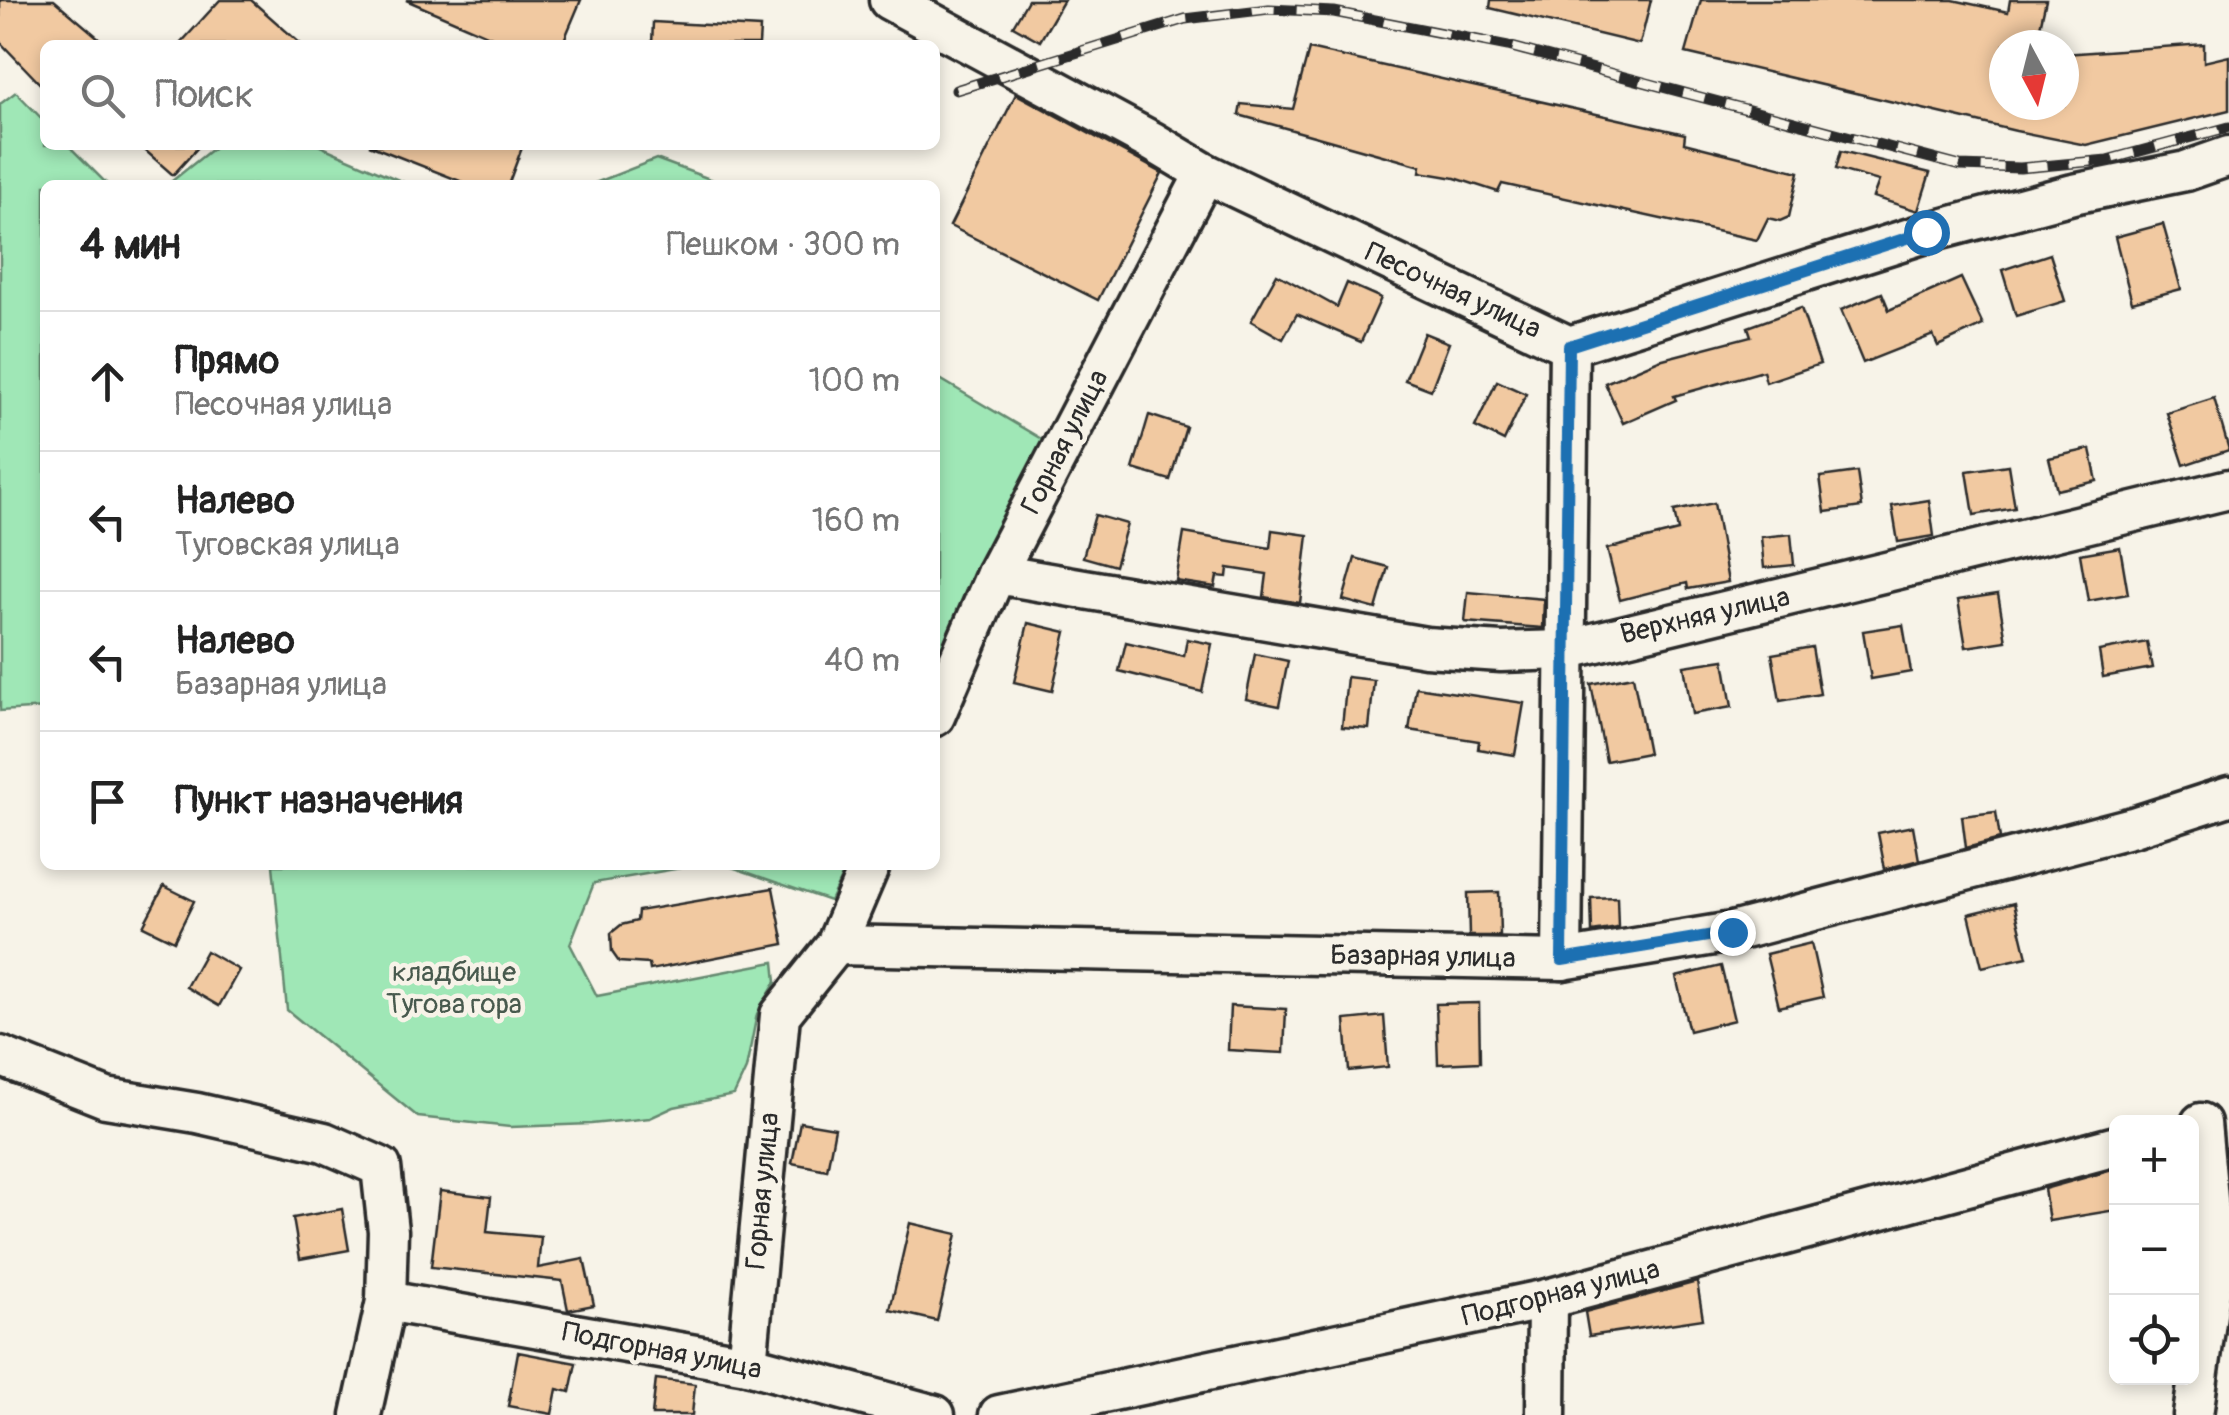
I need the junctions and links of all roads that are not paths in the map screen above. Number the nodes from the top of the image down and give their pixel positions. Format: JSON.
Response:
{"nodes":[{"id":1,"x":889,"y":0,"type":"edge"},
{"id":2,"x":2229,"y":156,"type":"edge"},
{"id":3,"x":1205,"y":173,"type":"junction"},
{"id":4,"x":1569,"y":346,"type":"junction"},
{"id":5,"x":2229,"y":489,"type":"edge"},
{"id":6,"x":996,"y":574,"type":"junction"},
{"id":7,"x":1564,"y":650,"type":"junction"},
{"id":8,"x":940,"y":704,"type":"edge"},
{"id":9,"x":2229,"y":796,"type":"edge"},
{"id":10,"x":868,"y":870,"type":"edge"},
{"id":11,"x":836,"y":945,"type":"junction"},
{"id":12,"x":1562,"y":960,"type":"junction"},
{"id":13,"x":0,"y":1056,"type":"edge"},
{"id":14,"x":2207,"y":1121,"type":"edge"},
{"id":15,"x":2109,"y":1148,"type":"edge"},
{"id":16,"x":1547,"y":1299,"type":"junction"},
{"id":17,"x":386,"y":1302,"type":"junction"},
{"id":18,"x":747,"y":1364,"type":"junction"},
{"id":19,"x":361,"y":1415,"type":"edge"},
{"id":20,"x":935,"y":1415,"type":"edge"},
{"id":21,"x":999,"y":1415,"type":"edge"},
{"id":22,"x":1546,"y":1415,"type":"edge"},
{"id":23,"x":2193,"y":1415,"type":"edge"}],
"edges":[{"from":1,"to":3,"type":"street","name":"Песочная улица"},
{"from":2,"to":4,"type":"street","name":"Песочная улица"},
{"from":3,"to":4,"type":"street","name":"Песочная улица"},
{"from":3,"to":6,"type":"street","name":"Горная улица"},
{"from":4,"to":7,"type":"street"},
{"from":5,"to":7,"type":"street","name":"Верхняя улица"},
{"from":6,"to":7,"type":"street","name":"Верхняя улица"},
{"from":6,"to":8,"type":"street","name":"Горная улица"},
{"from":7,"to":12,"type":"street"},
{"from":9,"to":12,"type":"street","name":"Базарная улица"},
{"from":10,"to":11,"type":"street","name":"Горная улица"},
{"from":11,"to":12,"type":"street","name":"Базарная улица"},
{"from":11,"to":18,"type":"street","name":"Горная улица"},
{"from":13,"to":17,"type":"street"},
{"from":14,"to":23,"type":"street"},
{"from":15,"to":16,"type":"street","name":"Подгорная улица"},
{"from":16,"to":21,"type":"street","name":"Подгорная улица"},
{"from":16,"to":22,"type":"street"},
{"from":17,"to":18,"type":"street","name":"Подгорная улица"},
{"from":17,"to":19,"type":"street"},
{"from":18,"to":20,"type":"street","name":"Подгорная улица"}]}
